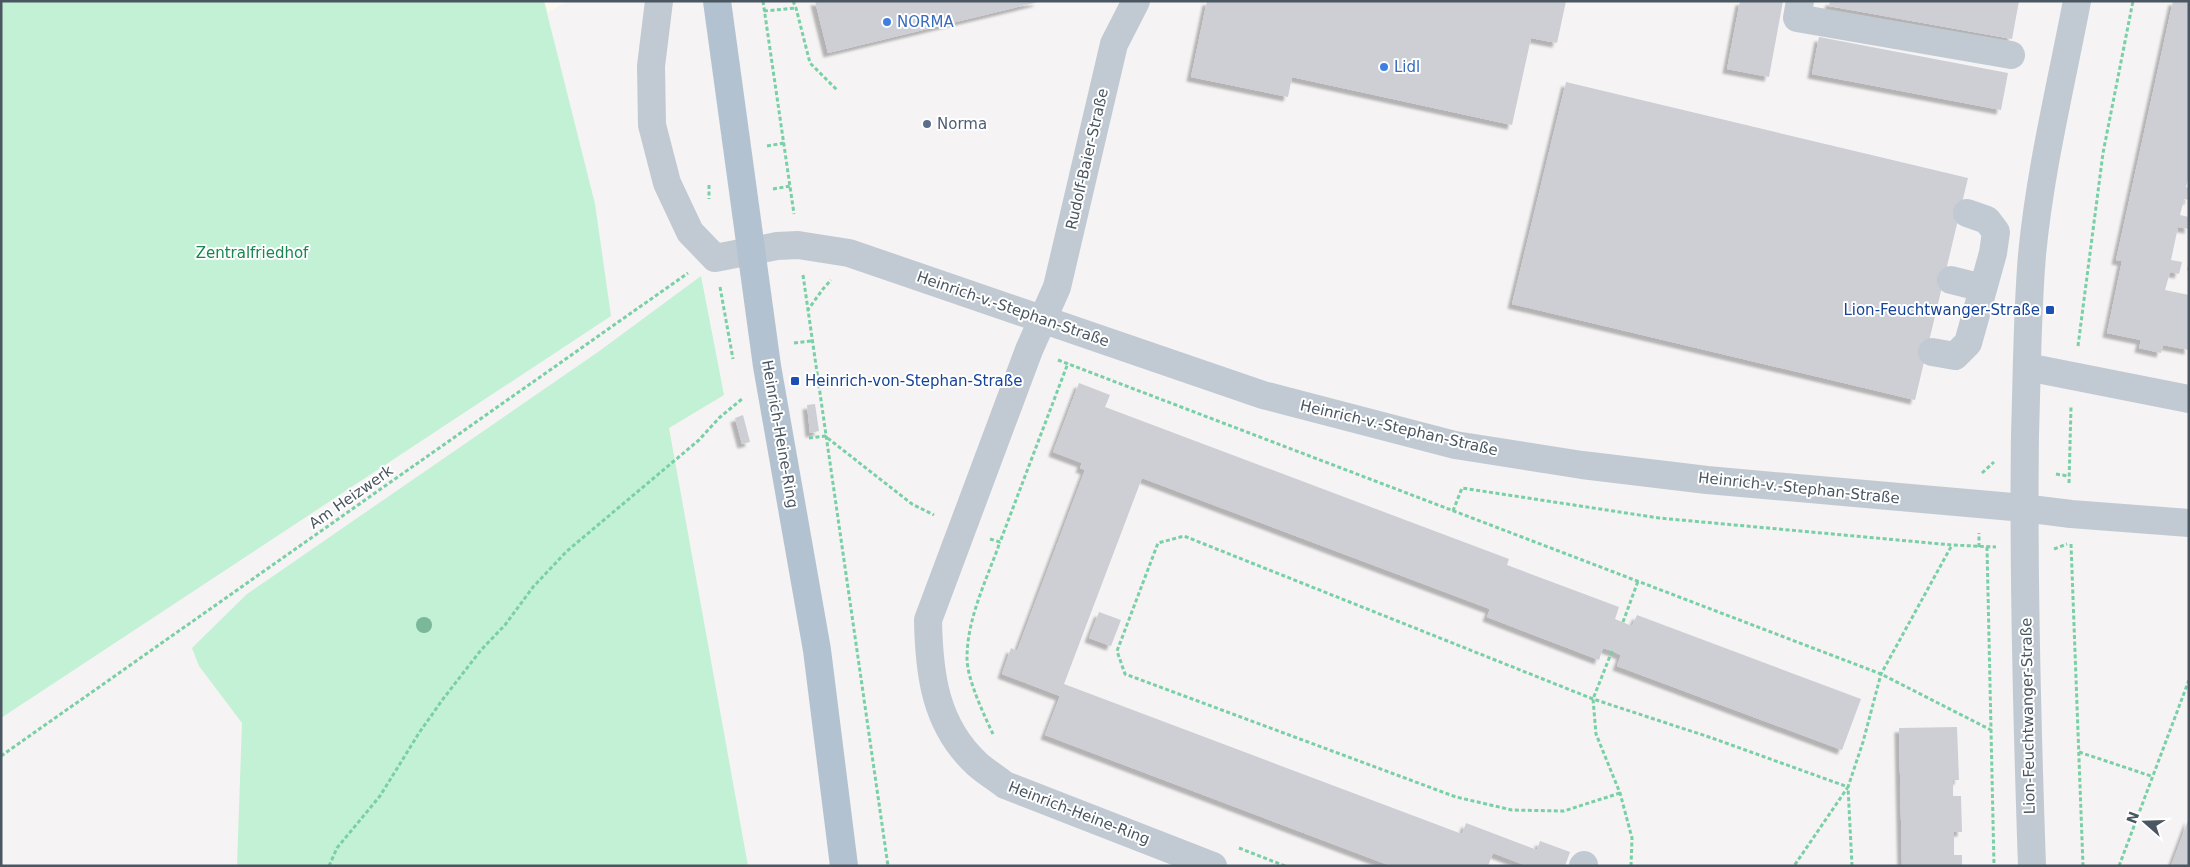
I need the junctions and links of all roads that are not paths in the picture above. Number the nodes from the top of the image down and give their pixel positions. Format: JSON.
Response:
{"nodes":[{"id":1,"x":659,"y":1,"type":"edge"},
{"id":2,"x":717,"y":1,"type":"edge"},
{"id":3,"x":1136,"y":1,"type":"edge"},
{"id":4,"x":1800,"y":1,"type":"edge"},
{"id":5,"x":2077,"y":1,"type":"edge"},
{"id":6,"x":2011,"y":55,"type":"dead end"},
{"id":7,"x":1967,"y":213,"type":"dead end"},
{"id":8,"x":752,"y":250,"type":"junction"},
{"id":9,"x":1993,"y":253,"type":"junction"},
{"id":10,"x":2032,"y":255,"type":"junction"},
{"id":11,"x":1951,"y":280,"type":"dead end"},
{"id":12,"x":1984,"y":288,"type":"junction"},
{"id":13,"x":1043,"y":319,"type":"junction"},
{"id":14,"x":1932,"y":352,"type":"dead end"},
{"id":15,"x":2027,"y":368,"type":"junction"},
{"id":16,"x":2189,"y":399,"type":"edge"},
{"id":17,"x":2024,"y":508,"type":"junction"},
{"id":18,"x":2189,"y":523,"type":"edge"},
{"id":19,"x":844,"y":866,"type":"edge"},
{"id":20,"x":1213,"y":866,"type":"edge"},
{"id":21,"x":2032,"y":866,"type":"edge"}],
"edges":[{"from":1,"to":8,"type":"street","name":"Heinrich-v.-Stephan-Straße"},
{"from":2,"to":8,"type":"main road","name":"Heinrich-Heine-Ring"},
{"from":3,"to":13,"type":"street","name":"Rudolf-Baier-Straße"},
{"from":4,"to":6,"type":"street"},
{"from":5,"to":10,"type":"street","name":"Lion-Feuchtwanger-Straße"},
{"from":7,"to":9,"type":"street"},
{"from":8,"to":13,"type":"street","name":"Heinrich-v.-Stephan-Straße"},
{"from":8,"to":19,"type":"main road","name":"Heinrich-Heine-Ring"},
{"from":9,"to":10,"type":"street"},
{"from":9,"to":12,"type":"street"},
{"from":10,"to":15,"type":"street","name":"Lion-Feuchtwanger-Straße"},
{"from":11,"to":12,"type":"street"},
{"from":12,"to":14,"type":"street"},
{"from":13,"to":17,"type":"street","name":"Heinrich-v.-Stephan-Straße"},
{"from":13,"to":20,"type":"street","name":"Heinrich-Heine-Ring"},
{"from":15,"to":16,"type":"street"},
{"from":15,"to":17,"type":"street","name":"Lion-Feuchtwanger-Straße"},
{"from":17,"to":18,"type":"street","name":"Heinrich-v.-Stephan-Straße"},
{"from":17,"to":21,"type":"street","name":"Lion-Feuchtwanger-Straße"}]}
